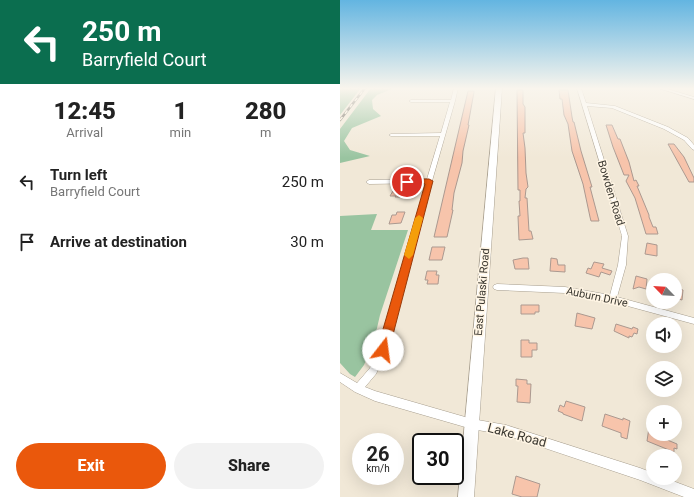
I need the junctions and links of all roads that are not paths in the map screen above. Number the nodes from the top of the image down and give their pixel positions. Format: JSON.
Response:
{"nodes":[{"id":1,"x":450,"y":111,"type":"edge"},
{"id":2,"x":497,"y":111,"type":"edge"},
{"id":3,"x":586,"y":111,"type":"edge"},
{"id":4,"x":624,"y":111,"type":"edge"},
{"id":5,"x":443,"y":134,"type":"junction"},
{"id":6,"x":391,"y":135,"type":"dead end"},
{"id":7,"x":694,"y":148,"type":"edge"},
{"id":8,"x":429,"y":181,"type":"junction"},
{"id":9,"x":369,"y":182,"type":"dead end"},
{"id":10,"x":497,"y":287,"type":"dead end"},
{"id":11,"x":613,"y":299,"type":"junction"},
{"id":12,"x":694,"y":321,"type":"edge"},
{"id":13,"x":340,"y":377,"type":"edge"},
{"id":14,"x":358,"y":389,"type":"junction"},
{"id":15,"x":472,"y":424,"type":"junction"},
{"id":16,"x":694,"y":495,"type":"edge"},
{"id":17,"x":466,"y":497,"type":"edge"}],
"edges":[{"from":1,"to":5,"type":"street"},
{"from":2,"to":15,"type":"main road","name":"East Pulaski Road"},
{"from":3,"to":11,"type":"street","name":"Bowden Road"},
{"from":4,"to":7,"type":"street"},
{"from":5,"to":6,"type":"street"},
{"from":5,"to":8,"type":"street"},
{"from":8,"to":9,"type":"street"},
{"from":8,"to":14,"type":"street"},
{"from":10,"to":11,"type":"street","name":"Auburn Drive"},
{"from":11,"to":12,"type":"street","name":"Auburn Drive"},
{"from":13,"to":14,"type":"street","name":"Lake Road"},
{"from":14,"to":15,"type":"street","name":"Lake Road"},
{"from":15,"to":16,"type":"street","name":"Lake Road"},
{"from":15,"to":17,"type":"main road","name":"East Pulaski Road"}]}
